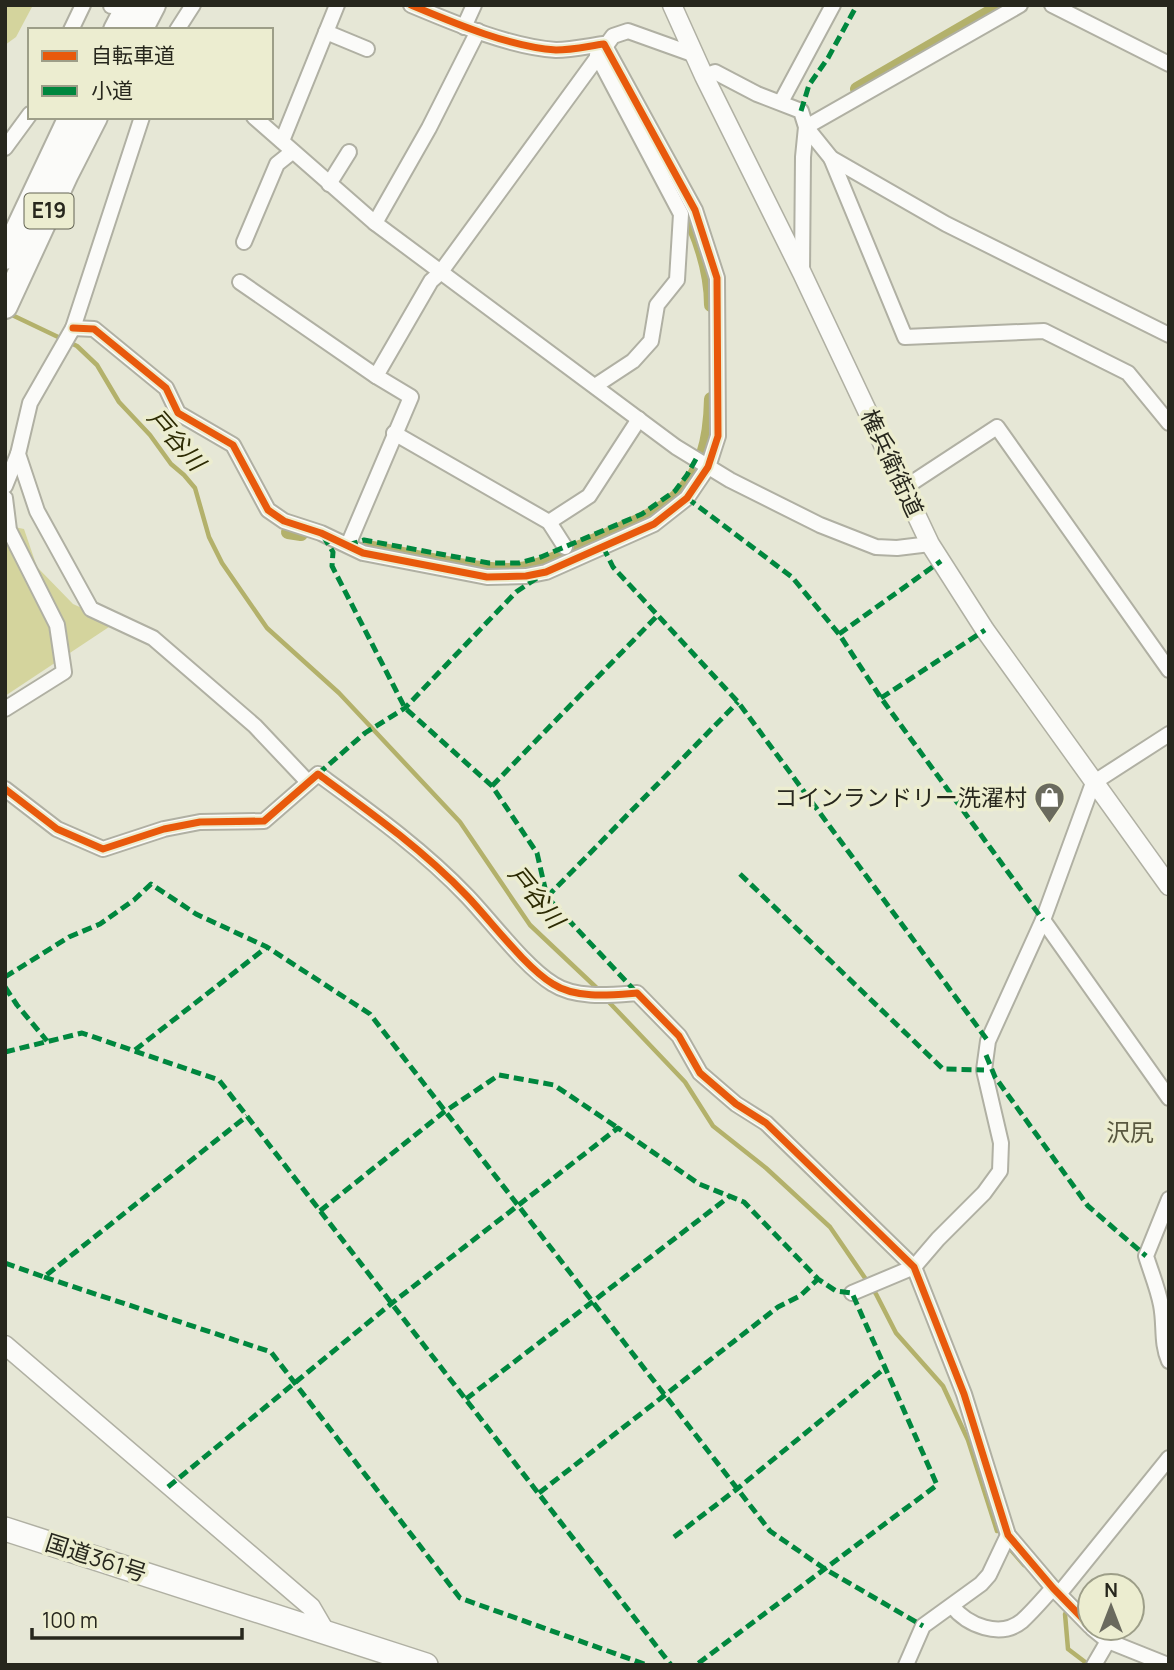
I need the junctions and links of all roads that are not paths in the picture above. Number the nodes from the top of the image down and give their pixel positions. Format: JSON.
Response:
{"nodes":[{"id":1,"x":83,"y":5,"type":"edge"},
{"id":2,"x":129,"y":5,"type":"edge"},
{"id":3,"x":153,"y":5,"type":"edge"},
{"id":4,"x":193,"y":5,"type":"edge"},
{"id":5,"x":337,"y":5,"type":"edge"},
{"id":6,"x":411,"y":5,"type":"edge"},
{"id":7,"x":474,"y":5,"type":"edge"},
{"id":8,"x":672,"y":5,"type":"edge"},
{"id":9,"x":833,"y":5,"type":"edge"},
{"id":10,"x":1020,"y":5,"type":"edge"},
{"id":11,"x":1052,"y":5,"type":"edge"},
{"id":12,"x":72,"y":28,"type":"edge"},
{"id":13,"x":117,"y":28,"type":"edge"},
{"id":14,"x":141,"y":28,"type":"edge"},
{"id":15,"x":178,"y":28,"type":"edge"},
{"id":16,"x":471,"y":29,"type":"junction"},
{"id":17,"x":326,"y":32,"type":"junction"},
{"id":18,"x":367,"y":49,"type":"dead end"},
{"id":19,"x":601,"y":50,"type":"junction"},
{"id":20,"x":695,"y":55,"type":"junction"},
{"id":21,"x":1169,"y":64,"type":"edge"},
{"id":22,"x":704,"y":76,"type":"junction"},
{"id":23,"x":782,"y":103,"type":"junction"},
{"id":24,"x":28,"y":117,"type":"edge"},
{"id":25,"x":70,"y":119,"type":"edge"},
{"id":26,"x":94,"y":119,"type":"edge"},
{"id":27,"x":141,"y":119,"type":"edge"},
{"id":28,"x":256,"y":119,"type":"edge"},
{"id":29,"x":806,"y":127,"type":"junction"},
{"id":30,"x":287,"y":147,"type":"junction"},
{"id":31,"x":5,"y":148,"type":"edge"},
{"id":32,"x":349,"y":152,"type":"dead end"},
{"id":33,"x":831,"y":158,"type":"junction"},
{"id":34,"x":329,"y":184,"type":"junction"},
{"id":35,"x":375,"y":223,"type":"junction"},
{"id":36,"x":244,"y":242,"type":"dead end"},
{"id":37,"x":5,"y":257,"type":"edge"},
{"id":38,"x":440,"y":273,"type":"junction"},
{"id":39,"x":802,"y":273,"type":"junction"},
{"id":40,"x":240,"y":282,"type":"dead end"},
{"id":41,"x":5,"y":306,"type":"edge"},
{"id":42,"x":71,"y":330,"type":"junction"},
{"id":43,"x":1169,"y":335,"type":"edge"},
{"id":44,"x":376,"y":376,"type":"junction"},
{"id":45,"x":595,"y":386,"type":"junction"},
{"id":46,"x":639,"y":419,"type":"junction"},
{"id":47,"x":1169,"y":423,"type":"edge"},
{"id":48,"x":394,"y":433,"type":"junction"},
{"id":49,"x":18,"y":454,"type":"junction"},
{"id":50,"x":708,"y":467,"type":"junction"},
{"id":51,"x":5,"y":486,"type":"edge"},
{"id":52,"x":904,"y":488,"type":"junction"},
{"id":53,"x":5,"y":498,"type":"edge"},
{"id":54,"x":549,"y":522,"type":"junction"},
{"id":55,"x":930,"y":544,"type":"junction"},
{"id":56,"x":348,"y":545,"type":"junction"},
{"id":57,"x":565,"y":547,"type":"dead end"},
{"id":58,"x":1169,"y":670,"type":"edge"},
{"id":59,"x":5,"y":709,"type":"edge"},
{"id":60,"x":1169,"y":734,"type":"edge"},
{"id":61,"x":307,"y":781,"type":"junction"},
{"id":62,"x":1093,"y":783,"type":"junction"},
{"id":63,"x":5,"y":789,"type":"edge"},
{"id":64,"x":1169,"y":886,"type":"edge"},
{"id":65,"x":1043,"y":920,"type":"junction"},
{"id":66,"x":1169,"y":1098,"type":"edge"},
{"id":67,"x":1169,"y":1199,"type":"edge"},
{"id":68,"x":914,"y":1267,"type":"junction"},
{"id":69,"x":1149,"y":1267,"type":"junction"},
{"id":70,"x":1169,"y":1286,"type":"edge"},
{"id":71,"x":859,"y":1291,"type":"dead end"},
{"id":72,"x":5,"y":1345,"type":"edge"},
{"id":73,"x":1169,"y":1361,"type":"edge"},
{"id":74,"x":1169,"y":1458,"type":"edge"},
{"id":75,"x":5,"y":1529,"type":"edge"},
{"id":76,"x":1008,"y":1535,"type":"junction"},
{"id":77,"x":1056,"y":1591,"type":"junction"},
{"id":78,"x":952,"y":1606,"type":"junction"},
{"id":79,"x":1076,"y":1612,"type":"edge"},
{"id":80,"x":325,"y":1631,"type":"junction"},
{"id":81,"x":1107,"y":1642,"type":"edge"},
{"id":82,"x":1110,"y":1642,"type":"edge"},
{"id":83,"x":1096,"y":1662,"type":"edge"},
{"id":84,"x":426,"y":1665,"type":"edge"},
{"id":85,"x":906,"y":1665,"type":"edge"},
{"id":86,"x":1168,"y":1665,"type":"edge"}],
"edges":[{"from":1,"to":12,"type":"street"},
{"from":2,"to":13,"type":"highway"},
{"from":3,"to":14,"type":"highway"},
{"from":4,"to":15,"type":"street"},
{"from":5,"to":17,"type":"street"},
{"from":6,"to":16,"type":"street"},
{"from":7,"to":16,"type":"street"},
{"from":8,"to":20,"type":"street","name":"権兵衛街道"},
{"from":9,"to":23,"type":"street"},
{"from":10,"to":29,"type":"street"},
{"from":11,"to":21,"type":"street"},
{"from":16,"to":19,"type":"street"},
{"from":16,"to":35,"type":"street"},
{"from":17,"to":18,"type":"street"},
{"from":17,"to":30,"type":"street"},
{"from":19,"to":20,"type":"street"},
{"from":19,"to":38,"type":"street"},
{"from":19,"to":45,"type":"street"},
{"from":19,"to":50,"type":"street"},
{"from":20,"to":22,"type":"street","name":"権兵衛街道"},
{"from":22,"to":23,"type":"street"},
{"from":22,"to":39,"type":"street","name":"権兵衛街道"},
{"from":23,"to":29,"type":"street"},
{"from":24,"to":31,"type":"street"},
{"from":25,"to":37,"type":"highway","number":"E19"},
{"from":26,"to":41,"type":"highway","number":"E19"},
{"from":27,"to":42,"type":"street"},
{"from":28,"to":30,"type":"street"},
{"from":29,"to":33,"type":"street"},
{"from":29,"to":39,"type":"street"},
{"from":30,"to":34,"type":"street"},
{"from":30,"to":36,"type":"street"},
{"from":32,"to":34,"type":"street"},
{"from":33,"to":43,"type":"street"},
{"from":33,"to":47,"type":"street"},
{"from":34,"to":35,"type":"street"},
{"from":35,"to":38,"type":"street"},
{"from":38,"to":44,"type":"street"},
{"from":38,"to":45,"type":"street"},
{"from":39,"to":52,"type":"street","name":"権兵衛街道"},
{"from":40,"to":44,"type":"street"},
{"from":42,"to":49,"type":"street"},
{"from":42,"to":56,"type":"street"},
{"from":44,"to":48,"type":"street"},
{"from":45,"to":46,"type":"street"},
{"from":46,"to":50,"type":"street"},
{"from":46,"to":54,"type":"street"},
{"from":48,"to":54,"type":"street"},
{"from":48,"to":56,"type":"street"},
{"from":49,"to":51,"type":"street"},
{"from":49,"to":61,"type":"street"},
{"from":50,"to":55,"type":"street"},
{"from":50,"to":56,"type":"street"},
{"from":52,"to":55,"type":"street","name":"権兵衛街道"},
{"from":52,"to":58,"type":"street"},
{"from":53,"to":59,"type":"street"},
{"from":54,"to":57,"type":"street"},
{"from":55,"to":62,"type":"street","name":"権兵衛街道"},
{"from":60,"to":62,"type":"street"},
{"from":61,"to":63,"type":"street"},
{"from":61,"to":68,"type":"street"},
{"from":62,"to":64,"type":"street","name":"権兵衛街道"},
{"from":62,"to":65,"type":"street"},
{"from":65,"to":66,"type":"street"},
{"from":65,"to":68,"type":"street"},
{"from":67,"to":69,"type":"street"},
{"from":68,"to":71,"type":"street"},
{"from":68,"to":76,"type":"street"},
{"from":69,"to":70,"type":"street"},
{"from":69,"to":73,"type":"street"},
{"from":72,"to":80,"type":"street"},
{"from":74,"to":77,"type":"street"},
{"from":75,"to":80,"type":"highway","name":"国道361号"},
{"from":76,"to":77,"type":"street"},
{"from":76,"to":78,"type":"street"},
{"from":77,"to":78,"type":"street"},
{"from":77,"to":79,"type":"street"},
{"from":78,"to":85,"type":"street"},
{"from":80,"to":84,"type":"highway","name":"国道361号"},
{"from":81,"to":83,"type":"street"},
{"from":82,"to":86,"type":"street"}]}
